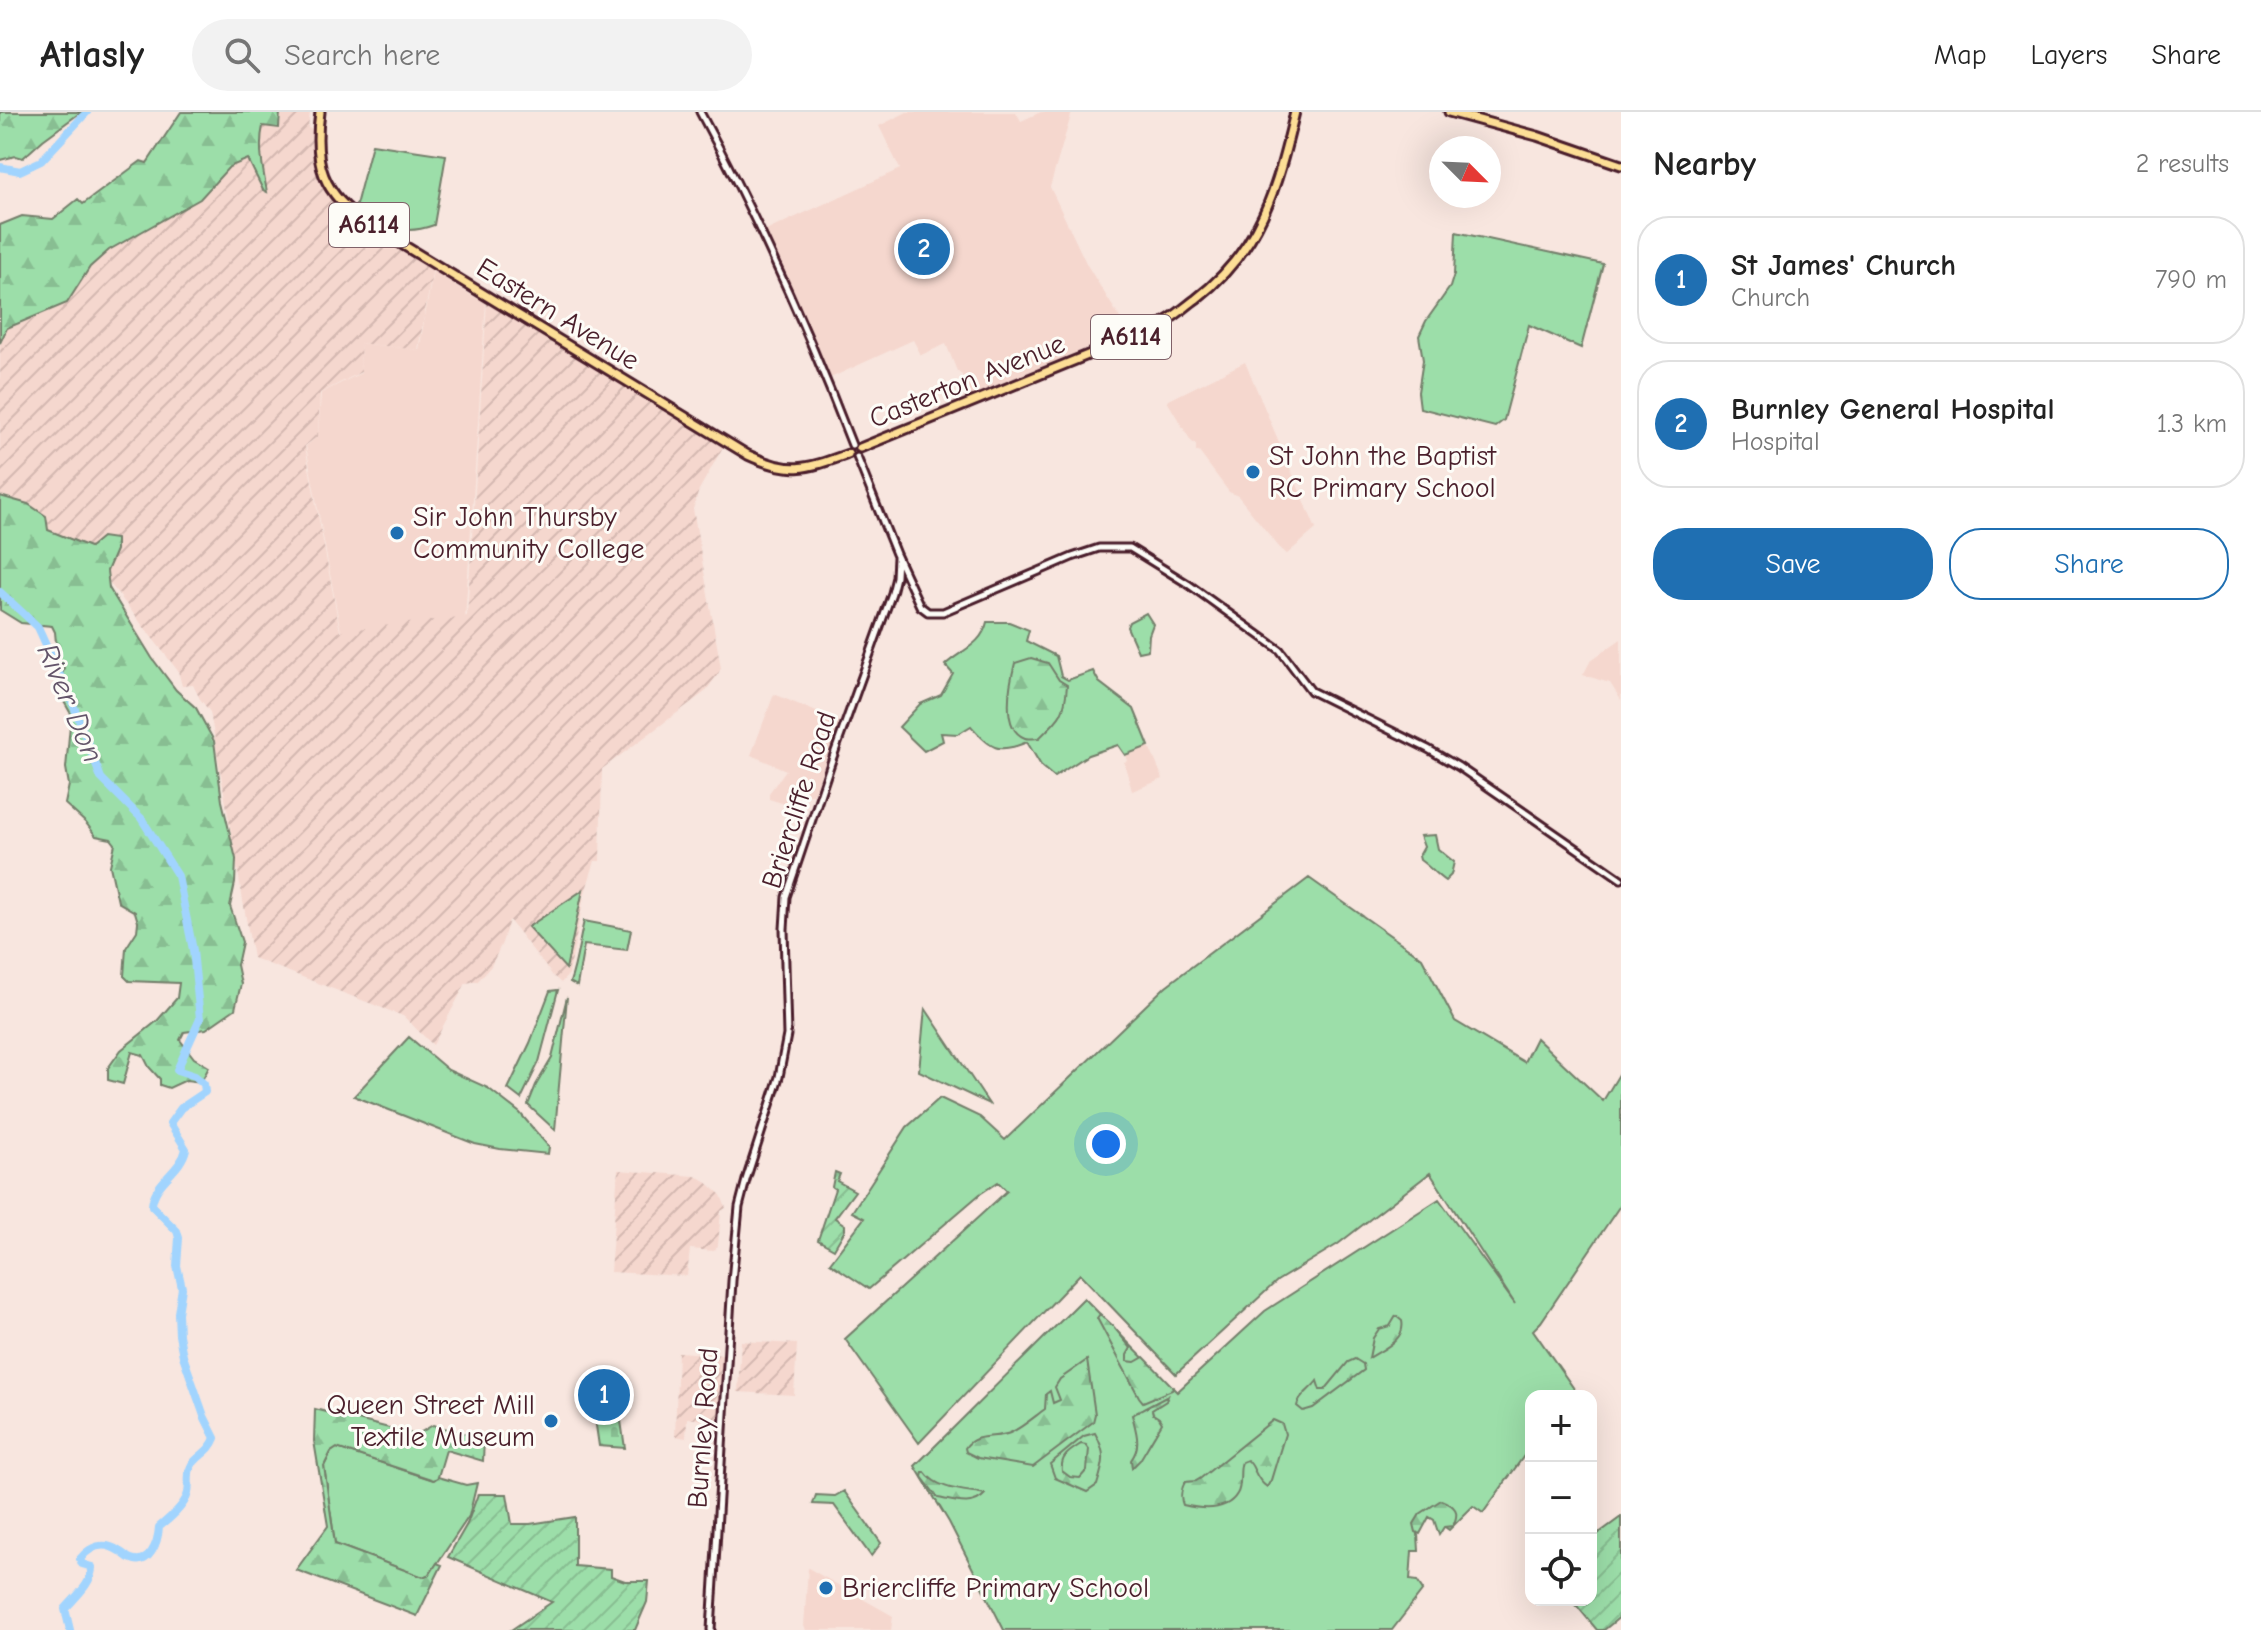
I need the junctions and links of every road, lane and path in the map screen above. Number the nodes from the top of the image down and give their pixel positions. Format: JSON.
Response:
{"nodes":[{"id":1,"x":320,"y":112,"type":"edge"},
{"id":2,"x":700,"y":112,"type":"edge"},
{"id":3,"x":1295,"y":112,"type":"edge"},
{"id":4,"x":1449,"y":112,"type":"edge"},
{"id":5,"x":1621,"y":165,"type":"edge"},
{"id":6,"x":854,"y":451,"type":"junction"},
{"id":7,"x":897,"y":557,"type":"junction"},
{"id":8,"x":896,"y":577,"type":"junction"},
{"id":9,"x":908,"y":578,"type":"junction"},
{"id":10,"x":1621,"y":879,"type":"edge"},
{"id":11,"x":738,"y":1229,"type":"joint"},
{"id":12,"x":711,"y":1630,"type":"edge"}],
"edges":[{"from":1,"to":6,"type":"highway","name":"Eastern Avenue","number":"A6114"},
{"from":2,"to":6,"type":"street","name":"Briercliffe Road"},
{"from":3,"to":6,"type":"highway","name":"Casterton Avenue","number":"A6114"},
{"from":4,"to":5,"type":"highway"},
{"from":6,"to":7,"type":"street","name":"Briercliffe Road"},
{"from":7,"to":8,"type":"street","name":"Briercliffe Road"},
{"from":7,"to":9,"type":"street","name":"Briercliffe Road"},
{"from":8,"to":9,"type":"street"},
{"from":8,"to":11,"type":"street","name":"Briercliffe Road"},
{"from":9,"to":10,"type":"street","name":"Briercliffe Road"},
{"from":11,"to":12,"type":"street","name":"Burnley Road"}]}
